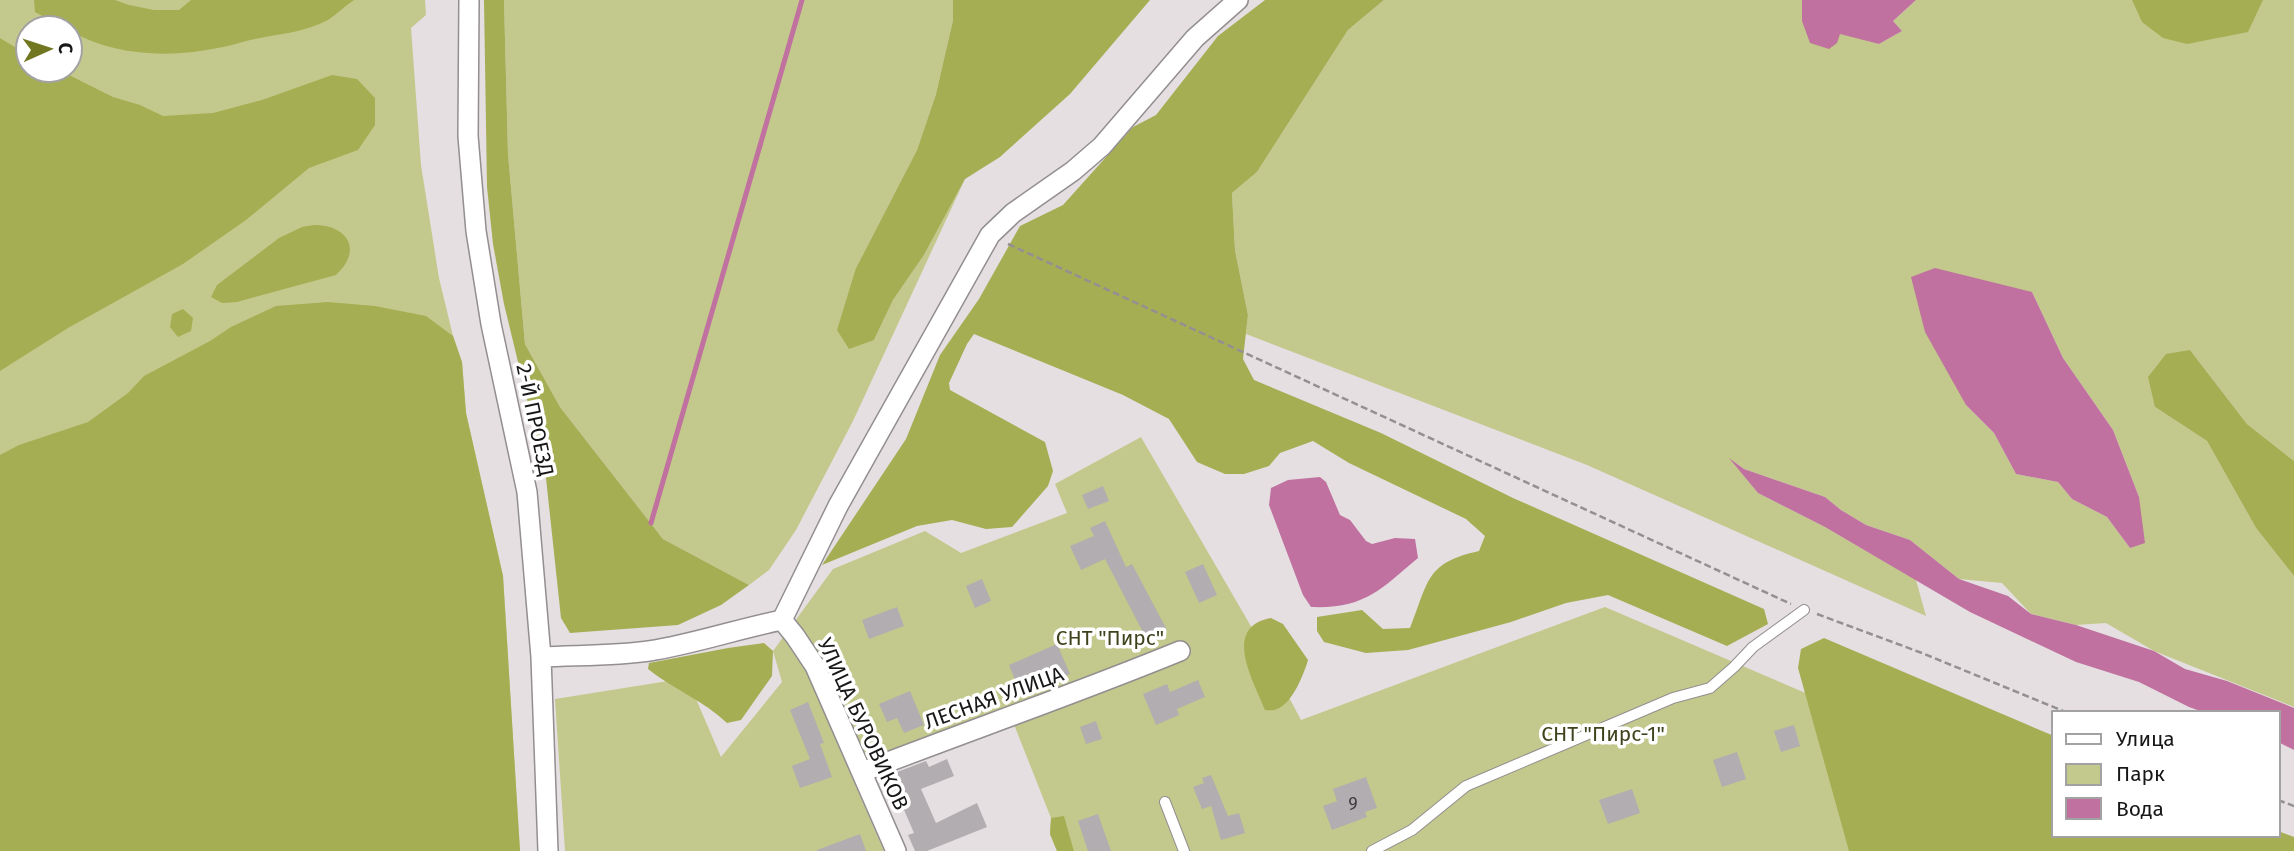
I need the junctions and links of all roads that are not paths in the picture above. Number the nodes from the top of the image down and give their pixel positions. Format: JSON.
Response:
{"nodes":[{"id":1,"x":469,"y":0,"type":"edge"},
{"id":2,"x":1238,"y":0,"type":"edge"},
{"id":3,"x":1804,"y":610,"type":"road end"},
{"id":4,"x":782,"y":620,"type":"junction"},
{"id":5,"x":1180,"y":651,"type":"dead end"},
{"id":6,"x":541,"y":657,"type":"junction"},
{"id":7,"x":862,"y":772,"type":"junction"},
{"id":8,"x":1165,"y":802,"type":"dead end"},
{"id":9,"x":548,"y":851,"type":"edge"},
{"id":10,"x":896,"y":851,"type":"edge"},
{"id":11,"x":1184,"y":851,"type":"edge"},
{"id":12,"x":1372,"y":851,"type":"edge"}],
"edges":[{"from":1,"to":6,"type":"street","name":"2-Й ПРОЕЗД"},
{"from":2,"to":4,"type":"street"},
{"from":3,"to":12,"type":"lane"},
{"from":4,"to":6,"type":"street"},
{"from":4,"to":7,"type":"street","name":"УЛИЦА БУРОВИКОВ"},
{"from":5,"to":7,"type":"street","name":"ЛЕСНАЯ УЛИЦА"},
{"from":6,"to":9,"type":"street","name":"2-Й ПРОЕЗД"},
{"from":7,"to":10,"type":"street","name":"УЛИЦА БУРОВИКОВ"},
{"from":8,"to":11,"type":"lane"}]}
